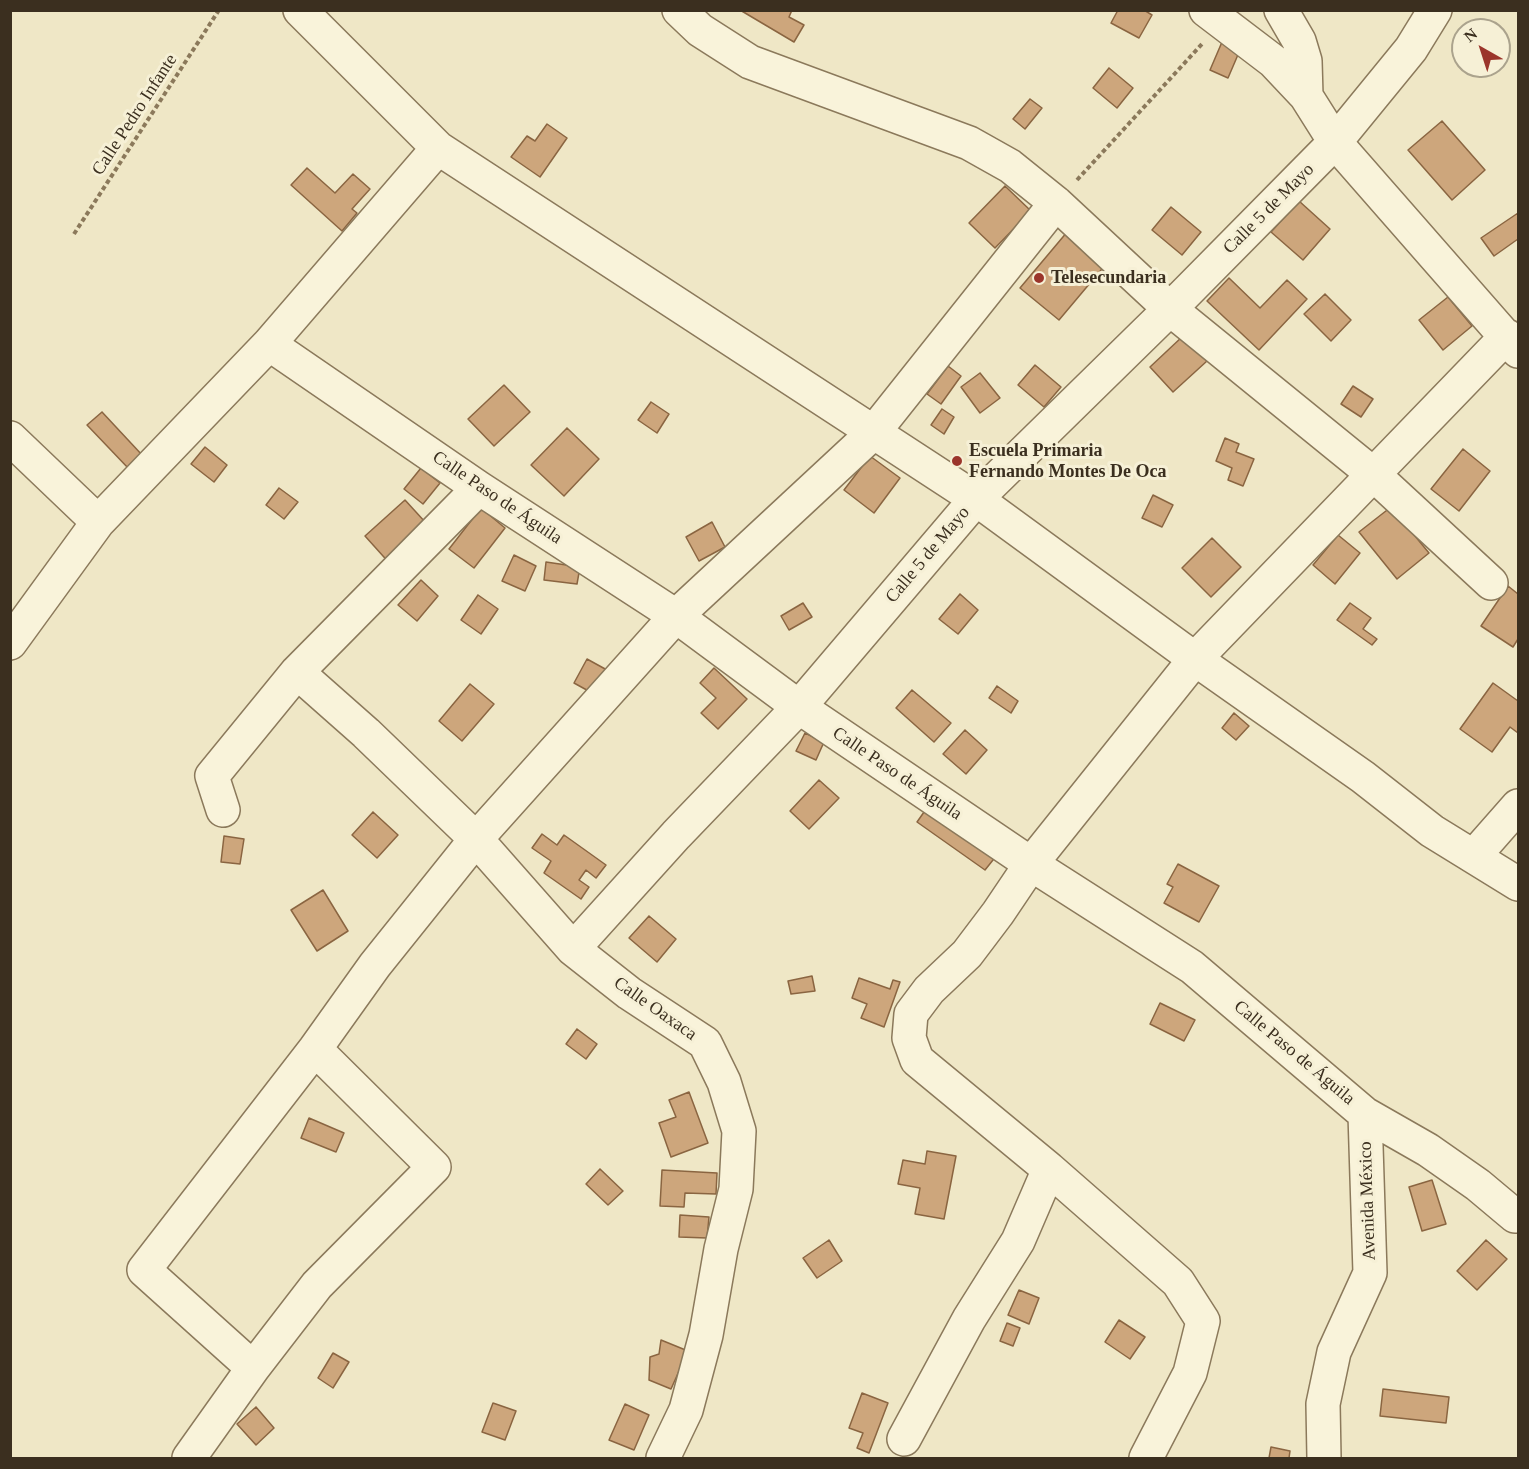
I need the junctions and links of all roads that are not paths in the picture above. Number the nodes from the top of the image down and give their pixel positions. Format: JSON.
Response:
{"nodes":[{"id":1,"x":300,"y":10,"type":"edge"},
{"id":2,"x":679,"y":10,"type":"edge"},
{"id":3,"x":1281,"y":10,"type":"edge"},
{"id":4,"x":1435,"y":10,"type":"edge"},
{"id":5,"x":1214,"y":16,"type":"edge"},
{"id":6,"x":1306,"y":96,"type":"junction"},
{"id":7,"x":1335,"y":142,"type":"junction"},
{"id":8,"x":438,"y":148,"type":"junction"},
{"id":9,"x":1056,"y":203,"type":"junction"},
{"id":10,"x":1170,"y":309,"type":"junction"},
{"id":11,"x":1512,"y":343,"type":"edge"},
{"id":12,"x":269,"y":344,"type":"junction"},
{"id":13,"x":873,"y":433,"type":"junction"},
{"id":14,"x":10,"y":438,"type":"edge"},
{"id":15,"x":1373,"y":474,"type":"junction"},
{"id":16,"x":479,"y":488,"type":"junction"},
{"id":17,"x":975,"y":499,"type":"junction"},
{"id":18,"x":98,"y":522,"type":"junction"},
{"id":19,"x":1491,"y":583,"type":"dead end"},
{"id":20,"x":676,"y":616,"type":"junction"},
{"id":21,"x":10,"y":643,"type":"edge"},
{"id":22,"x":1195,"y":659,"type":"junction"},
{"id":23,"x":297,"y":672,"type":"junction"},
{"id":24,"x":799,"y":708,"type":"junction"},
{"id":25,"x":1518,"y":806,"type":"edge"},
{"id":26,"x":223,"y":810,"type":"dead end"},
{"id":27,"x":476,"y":839,"type":"junction"},
{"id":28,"x":1474,"y":856,"type":"junction"},
{"id":29,"x":1031,"y":864,"type":"junction"},
{"id":30,"x":1518,"y":884,"type":"edge"},
{"id":31,"x":573,"y":949,"type":"junction"},
{"id":32,"x":315,"y":1049,"type":"junction"},
{"id":33,"x":1365,"y":1114,"type":"junction"},
{"id":34,"x":1049,"y":1169,"type":"junction"},
{"id":35,"x":1515,"y":1216,"type":"dead end"},
{"id":36,"x":253,"y":1368,"type":"junction"},
{"id":37,"x":904,"y":1439,"type":"dead end"},
{"id":38,"x":189,"y":1458,"type":"edge"},
{"id":39,"x":663,"y":1458,"type":"edge"},
{"id":40,"x":1146,"y":1458,"type":"edge"},
{"id":41,"x":1324,"y":1458,"type":"edge"}],
"edges":[{"from":1,"to":8,"type":"street"},
{"from":2,"to":9,"type":"street"},
{"from":3,"to":6,"type":"street"},
{"from":4,"to":7,"type":"street","name":"Calle 5 de Mayo"},
{"from":5,"to":6,"type":"street"},
{"from":6,"to":7,"type":"street"},
{"from":7,"to":10,"type":"street","name":"Calle 5 de Mayo"},
{"from":7,"to":11,"type":"street"},
{"from":8,"to":12,"type":"street"},
{"from":8,"to":13,"type":"street"},
{"from":9,"to":10,"type":"street"},
{"from":9,"to":13,"type":"street"},
{"from":10,"to":15,"type":"street"},
{"from":10,"to":17,"type":"street","name":"Calle 5 de Mayo"},
{"from":11,"to":15,"type":"street"},
{"from":12,"to":16,"type":"street","name":"Calle Paso de Águila"},
{"from":12,"to":18,"type":"street"},
{"from":13,"to":17,"type":"street"},
{"from":13,"to":20,"type":"street"},
{"from":14,"to":18,"type":"street"},
{"from":15,"to":19,"type":"street"},
{"from":15,"to":22,"type":"street"},
{"from":16,"to":20,"type":"street","name":"Calle Paso de Águila"},
{"from":16,"to":23,"type":"street"},
{"from":17,"to":22,"type":"street"},
{"from":17,"to":24,"type":"street","name":"Calle 5 de Mayo"},
{"from":18,"to":21,"type":"street"},
{"from":20,"to":24,"type":"street","name":"Calle Paso de Águila"},
{"from":20,"to":27,"type":"street"},
{"from":22,"to":28,"type":"street"},
{"from":22,"to":29,"type":"street"},
{"from":23,"to":26,"type":"street"},
{"from":23,"to":27,"type":"street","name":"Calle Oaxaca"},
{"from":24,"to":29,"type":"street","name":"Calle Paso de Águila"},
{"from":24,"to":31,"type":"street","name":"Calle 5 de Mayo"},
{"from":25,"to":28,"type":"street"},
{"from":27,"to":31,"type":"street","name":"Calle Oaxaca"},
{"from":27,"to":32,"type":"street"},
{"from":28,"to":30,"type":"street"},
{"from":29,"to":33,"type":"street","name":"Calle Paso de Águila"},
{"from":29,"to":34,"type":"street"},
{"from":31,"to":39,"type":"street","name":"Calle Oaxaca"},
{"from":32,"to":36,"type":"street"},
{"from":32,"to":36,"type":"street"},
{"from":33,"to":35,"type":"street","name":"Calle Paso de Águila"},
{"from":33,"to":41,"type":"street","name":"Avenida México"},
{"from":34,"to":37,"type":"street"},
{"from":34,"to":40,"type":"street"},
{"from":36,"to":38,"type":"street"}]}
